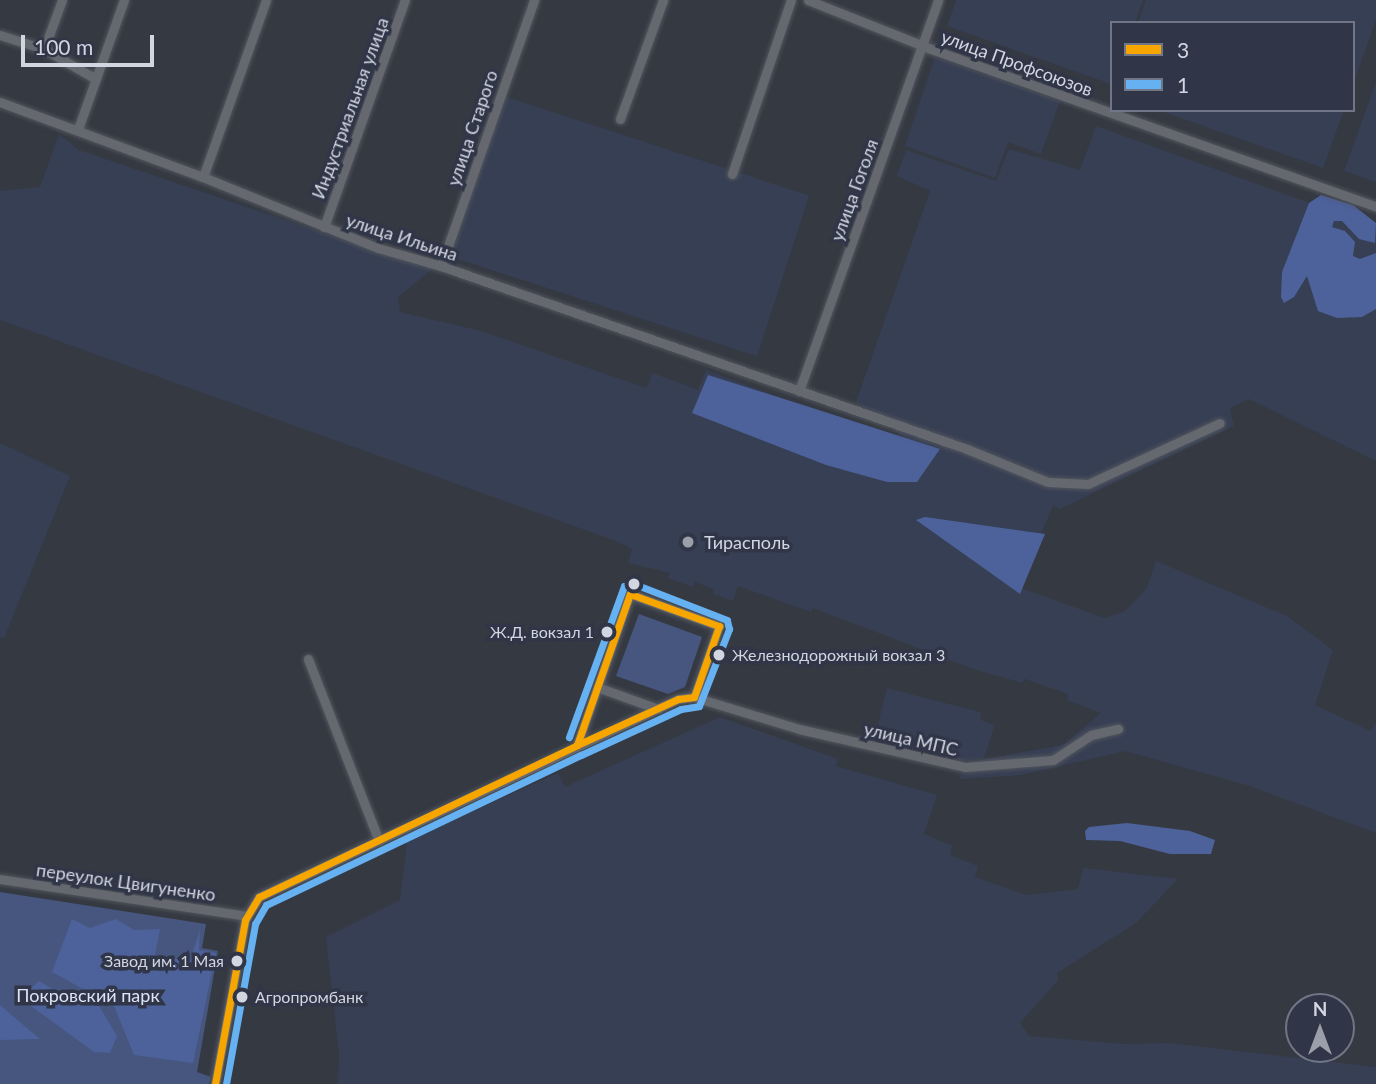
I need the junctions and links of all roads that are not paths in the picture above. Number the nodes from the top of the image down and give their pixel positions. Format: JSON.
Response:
{"nodes":[{"id":1,"x":62,"y":0,"type":"edge"},
{"id":2,"x":124,"y":0,"type":"edge"},
{"id":3,"x":266,"y":0,"type":"edge"},
{"id":4,"x":405,"y":0,"type":"edge"},
{"id":5,"x":534,"y":0,"type":"edge"},
{"id":6,"x":663,"y":0,"type":"edge"},
{"id":7,"x":791,"y":0,"type":"edge"},
{"id":8,"x":808,"y":0,"type":"edge"},
{"id":9,"x":938,"y":0,"type":"edge"},
{"id":10,"x":0,"y":35,"type":"edge"},
{"id":11,"x":922,"y":44,"type":"junction"},
{"id":12,"x":44,"y":50,"type":"junction"},
{"id":13,"x":96,"y":79,"type":"junction"},
{"id":14,"x":0,"y":102,"type":"edge"},
{"id":15,"x":1110,"y":111,"type":"edge"},
{"id":16,"x":1111,"y":112,"type":"edge"},
{"id":17,"x":620,"y":119,"type":"dead end"},
{"id":18,"x":78,"y":129,"type":"junction"},
{"id":19,"x":732,"y":174,"type":"dead end"},
{"id":20,"x":203,"y":177,"type":"junction"},
{"id":21,"x":1376,"y":207,"type":"edge"},
{"id":22,"x":324,"y":228,"type":"junction"},
{"id":23,"x":441,"y":266,"type":"junction"},
{"id":24,"x":799,"y":391,"type":"junction"},
{"id":25,"x":1220,"y":423,"type":"dead end"},
{"id":26,"x":307,"y":659,"type":"dead end"},
{"id":27,"x":597,"y":687,"type":"junction"},
{"id":28,"x":694,"y":697,"type":"junction"},
{"id":29,"x":658,"y":709,"type":"junction"},
{"id":30,"x":1118,"y":729,"type":"dead end"},
{"id":31,"x":577,"y":745,"type":"junction"},
{"id":32,"x":379,"y":841,"type":"junction"},
{"id":33,"x":0,"y":879,"type":"edge"},
{"id":34,"x":247,"y":916,"type":"junction"},
{"id":35,"x":215,"y":1084,"type":"edge"}],
"edges":[{"from":1,"to":12,"type":"street"},
{"from":2,"to":13,"type":"street"},
{"from":3,"to":20,"type":"street"},
{"from":4,"to":22,"type":"street","name":"Индустриальная улица"},
{"from":5,"to":23,"type":"street","name":"улица Старого"},
{"from":6,"to":17,"type":"street"},
{"from":7,"to":19,"type":"street"},
{"from":8,"to":11,"type":"street","name":"улица Профсоюзов"},
{"from":9,"to":11,"type":"street","name":"улица Гоголя"},
{"from":10,"to":12,"type":"street"},
{"from":11,"to":15,"type":"street","name":"улица Профсоюзов"},
{"from":11,"to":24,"type":"street","name":"улица Гоголя"},
{"from":12,"to":13,"type":"street"},
{"from":13,"to":18,"type":"street"},
{"from":14,"to":18,"type":"street","name":"улица Ильина"},
{"from":16,"to":21,"type":"street","name":"улица Профсоюзов"},
{"from":18,"to":20,"type":"street","name":"улица Ильина"},
{"from":20,"to":22,"type":"street","name":"улица Ильина"},
{"from":22,"to":23,"type":"street","name":"улица Ильина"},
{"from":23,"to":24,"type":"street","name":"улица Ильина"},
{"from":24,"to":25,"type":"street","name":"улица Ильина"},
{"from":26,"to":32,"type":"street"},
{"from":27,"to":28,"type":"street"},
{"from":27,"to":29,"type":"street"},
{"from":27,"to":31,"type":"street"},
{"from":28,"to":29,"type":"street"},
{"from":28,"to":30,"type":"street","name":"улица МПС"},
{"from":29,"to":31,"type":"street"},
{"from":31,"to":32,"type":"street"},
{"from":32,"to":34,"type":"street"},
{"from":33,"to":34,"type":"street","name":"переулок Цвигуненко"},
{"from":34,"to":35,"type":"street"}]}
